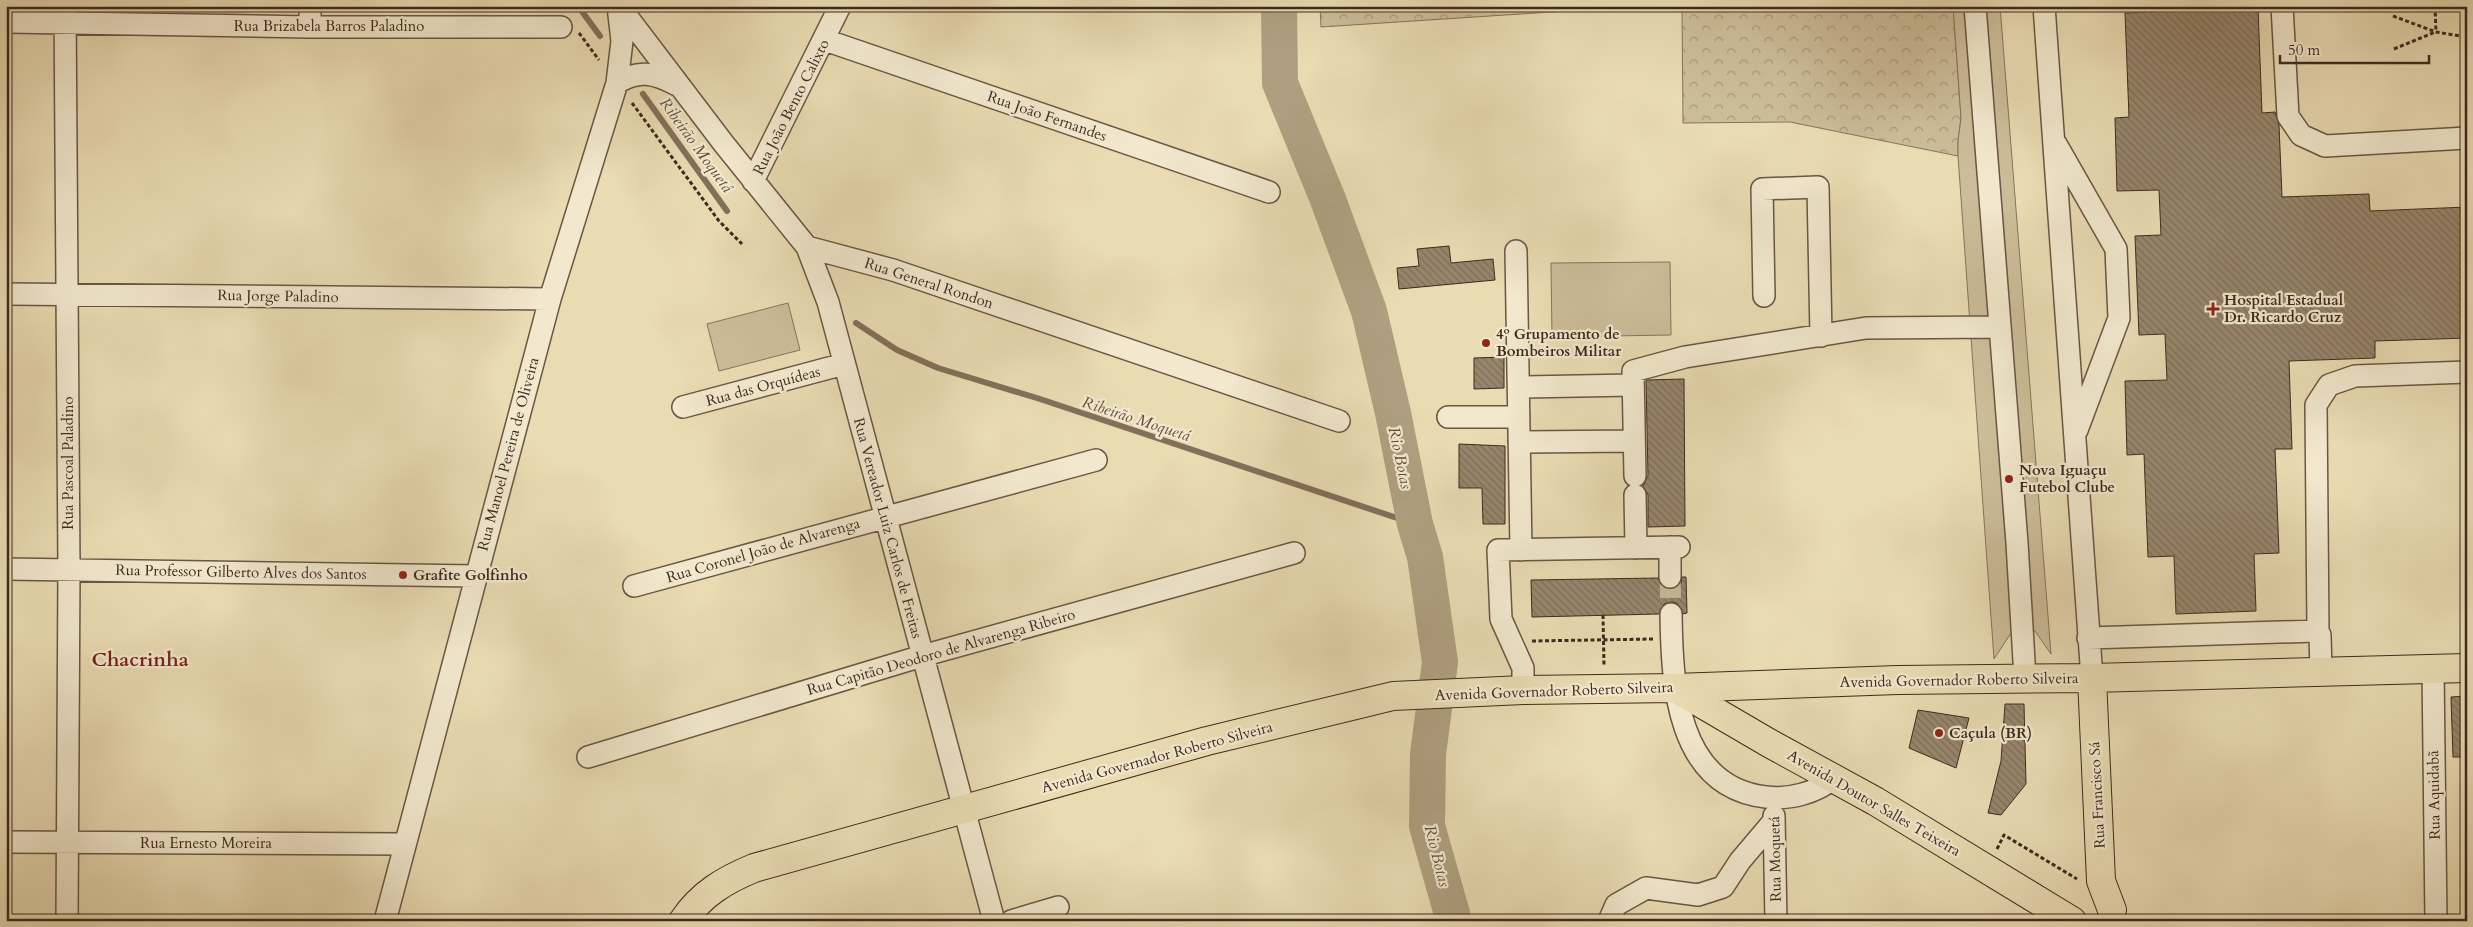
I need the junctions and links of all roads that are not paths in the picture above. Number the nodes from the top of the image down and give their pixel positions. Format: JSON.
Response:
{"nodes":[{"id":1,"x":310,"y":6,"type":"edge"},
{"id":2,"x":619,"y":6,"type":"edge"},
{"id":3,"x":840,"y":6,"type":"edge"},
{"id":4,"x":1975,"y":6,"type":"edge"},
{"id":5,"x":2044,"y":6,"type":"edge"},
{"id":6,"x":2282,"y":6,"type":"edge"},
{"id":7,"x":65,"y":14,"type":"edge"},
{"id":8,"x":6,"y":22,"type":"edge"},
{"id":9,"x":568,"y":26,"type":"road end"},
{"id":10,"x":310,"y":28,"type":"junction"},
{"id":11,"x":825,"y":40,"type":"junction"},
{"id":12,"x":617,"y":83,"type":"junction"},
{"id":13,"x":678,"y":86,"type":"junction"},
{"id":14,"x":2467,"y":138,"type":"edge"},
{"id":15,"x":2053,"y":140,"type":"junction"},
{"id":16,"x":754,"y":181,"type":"junction"},
{"id":17,"x":1269,"y":192,"type":"dead end"},
{"id":18,"x":807,"y":247,"type":"junction"},
{"id":19,"x":1516,"y":251,"type":"dead end"},
{"id":20,"x":68,"y":293,"type":"junction"},
{"id":21,"x":6,"y":294,"type":"edge"},
{"id":22,"x":1764,"y":296,"type":"dead end"},
{"id":23,"x":550,"y":299,"type":"junction"},
{"id":24,"x":2000,"y":327,"type":"junction"},
{"id":25,"x":1821,"y":336,"type":"junction"},
{"id":26,"x":844,"y":364,"type":"junction"},
{"id":27,"x":2467,"y":372,"type":"edge"},
{"id":28,"x":1634,"y":385,"type":"junction"},
{"id":29,"x":1518,"y":387,"type":"junction"},
{"id":30,"x":683,"y":407,"type":"dead end"},
{"id":31,"x":1448,"y":417,"type":"dead end"},
{"id":32,"x":1519,"y":417,"type":"junction"},
{"id":33,"x":1339,"y":421,"type":"dead end"},
{"id":34,"x":2074,"y":436,"type":"junction"},
{"id":35,"x":1634,"y":441,"type":"junction"},
{"id":36,"x":1519,"y":442,"type":"junction"},
{"id":37,"x":1096,"y":460,"type":"dead end"},
{"id":38,"x":884,"y":516,"type":"junction"},
{"id":39,"x":1636,"y":548,"type":"junction"},
{"id":40,"x":1521,"y":550,"type":"junction"},
{"id":41,"x":1294,"y":553,"type":"dead end"},
{"id":42,"x":6,"y":568,"type":"edge"},
{"id":43,"x":69,"y":569,"type":"junction"},
{"id":44,"x":476,"y":576,"type":"junction"},
{"id":45,"x":1670,"y":577,"type":"tunnel mouth"},
{"id":46,"x":634,"y":586,"type":"dead end"},
{"id":47,"x":1671,"y":614,"type":"tunnel mouth"},
{"id":48,"x":2318,"y":632,"type":"junction"},
{"id":49,"x":2088,"y":638,"type":"junction"},
{"id":50,"x":922,"y":656,"type":"junction"},
{"id":51,"x":2433,"y":668,"type":"junction"},
{"id":52,"x":2467,"y":668,"type":"edge"},
{"id":53,"x":2321,"y":672,"type":"junction"},
{"id":54,"x":2025,"y":678,"type":"junction"},
{"id":55,"x":2092,"y":678,"type":"junction"},
{"id":56,"x":1767,"y":684,"type":"junction"},
{"id":57,"x":1675,"y":688,"type":"junction"},
{"id":58,"x":1524,"y":690,"type":"junction"},
{"id":59,"x":1746,"y":730,"type":"junction"},
{"id":60,"x":588,"y":757,"type":"dead end"},
{"id":61,"x":1834,"y":778,"type":"junction"},
{"id":62,"x":1776,"y":798,"type":"junction"},
{"id":63,"x":963,"y":810,"type":"junction"},
{"id":64,"x":1773,"y":822,"type":"junction"},
{"id":65,"x":6,"y":842,"type":"edge"},
{"id":66,"x":68,"y":842,"type":"junction"},
{"id":67,"x":405,"y":844,"type":"junction"},
{"id":68,"x":1058,"y":907,"type":"dead end"},
{"id":69,"x":2115,"y":917,"type":"edge"},
{"id":70,"x":67,"y":921,"type":"edge"},
{"id":71,"x":385,"y":921,"type":"edge"},
{"id":72,"x":684,"y":921,"type":"edge"},
{"id":73,"x":994,"y":921,"type":"edge"},
{"id":74,"x":1011,"y":921,"type":"edge"},
{"id":75,"x":1609,"y":921,"type":"edge"},
{"id":76,"x":1776,"y":921,"type":"edge"},
{"id":77,"x":2072,"y":921,"type":"edge"},
{"id":78,"x":2436,"y":921,"type":"edge"}],
"edges":[{"from":1,"to":10,"type":"street"},
{"from":2,"to":12,"type":"street","name":"Rua Manoel Pereira de Oliveira"},
{"from":2,"to":13,"type":"street"},
{"from":3,"to":11,"type":"street","name":"Rua João Bento Calixto"},
{"from":4,"to":24,"type":"street"},
{"from":5,"to":15,"type":"street"},
{"from":6,"to":14,"type":"street"},
{"from":7,"to":8,"type":"street","name":"Rua Brizabela Barros Paladino"},
{"from":7,"to":10,"type":"street","name":"Rua Brizabela Barros Paladino"},
{"from":7,"to":20,"type":"street","name":"Rua Pascoal Paladino"},
{"from":9,"to":10,"type":"street","name":"Rua Brizabela Barros Paladino"},
{"from":11,"to":16,"type":"street","name":"Rua João Bento Calixto"},
{"from":11,"to":17,"type":"street","name":"Rua João Fernandes"},
{"from":12,"to":13,"type":"street"},
{"from":12,"to":23,"type":"street","name":"Rua Manoel Pereira de Oliveira"},
{"from":13,"to":16,"type":"street"},
{"from":15,"to":34,"type":"street"},
{"from":15,"to":34,"type":"street"},
{"from":16,"to":18,"type":"street"},
{"from":18,"to":26,"type":"street","name":"Rua Vereador Luiz Carlos de Freitas"},
{"from":18,"to":33,"type":"street","name":"Rua General Rondon"},
{"from":19,"to":29,"type":"street"},
{"from":20,"to":21,"type":"street","name":"Rua Jorge Paladino"},
{"from":20,"to":23,"type":"street","name":"Rua Jorge Paladino"},
{"from":20,"to":43,"type":"street","name":"Rua Pascoal Paladino"},
{"from":22,"to":25,"type":"street"},
{"from":23,"to":44,"type":"street","name":"Rua Manoel Pereira de Oliveira"},
{"from":24,"to":25,"type":"street"},
{"from":24,"to":54,"type":"street"},
{"from":25,"to":28,"type":"street"},
{"from":26,"to":30,"type":"street","name":"Rua das Orquídeas"},
{"from":26,"to":38,"type":"street","name":"Rua Vereador Luiz Carlos de Freitas"},
{"from":27,"to":48,"type":"street"},
{"from":28,"to":29,"type":"street"},
{"from":28,"to":35,"type":"street"},
{"from":29,"to":32,"type":"street"},
{"from":31,"to":32,"type":"street"},
{"from":32,"to":36,"type":"street"},
{"from":34,"to":49,"type":"street"},
{"from":35,"to":36,"type":"street"},
{"from":35,"to":39,"type":"street"},
{"from":36,"to":40,"type":"street"},
{"from":37,"to":38,"type":"street","name":"Rua Coronel João de Alvarenga"},
{"from":38,"to":46,"type":"street","name":"Rua Coronel João de Alvarenga"},
{"from":38,"to":50,"type":"street","name":"Rua Vereador Luiz Carlos de Freitas"},
{"from":39,"to":40,"type":"street"},
{"from":39,"to":45,"type":"street"},
{"from":40,"to":58,"type":"street"},
{"from":41,"to":50,"type":"street","name":"Rua Capitão Deodoro de Alvarenga Ribeiro"},
{"from":42,"to":43,"type":"street","name":"Rua Professor Gilberto Alves dos Santos"},
{"from":43,"to":44,"type":"street","name":"Rua Professor Gilberto Alves dos Santos"},
{"from":43,"to":66,"type":"street","name":"Rua Pascoal Paladino"},
{"from":44,"to":67,"type":"street","name":"Rua Manoel Pereira de Oliveira"},
{"from":47,"to":57,"type":"street"},
{"from":48,"to":49,"type":"street"},
{"from":48,"to":53,"type":"street"},
{"from":49,"to":55,"type":"street"},
{"from":50,"to":60,"type":"street","name":"Rua Capitão Deodoro de Alvarenga Ribeiro"},
{"from":50,"to":63,"type":"street","name":"Rua Vereador Luiz Carlos de Freitas"},
{"from":51,"to":52,"type":"main road","name":"Avenida Governador Roberto Silveira"},
{"from":51,"to":53,"type":"main road","name":"Avenida Governador Roberto Silveira"},
{"from":51,"to":78,"type":"street","name":"Rua Aquidabã"},
{"from":53,"to":55,"type":"main road","name":"Avenida Governador Roberto Silveira"},
{"from":54,"to":55,"type":"main road","name":"Avenida Governador Roberto Silveira"},
{"from":54,"to":56,"type":"main road","name":"Avenida Governador Roberto Silveira"},
{"from":55,"to":69,"type":"main road","name":"Rua Francisco Sá"},
{"from":56,"to":57,"type":"main road","name":"Avenida Governador Roberto Silveira"},
{"from":56,"to":59,"type":"main road"},
{"from":57,"to":58,"type":"main road","name":"Avenida Governador Roberto Silveira"},
{"from":57,"to":59,"type":"main road","name":"Avenida Doutor Salles Teixeira"},
{"from":57,"to":62,"type":"street"},
{"from":58,"to":63,"type":"main road","name":"Avenida Governador Roberto Silveira"},
{"from":59,"to":61,"type":"main road","name":"Avenida Doutor Salles Teixeira"},
{"from":61,"to":62,"type":"street"},
{"from":61,"to":77,"type":"main road","name":"Avenida Doutor Salles Teixeira"},
{"from":62,"to":64,"type":"street","name":"Rua Moquetá"},
{"from":63,"to":72,"type":"main road","name":"Avenida Governador Roberto Silveira"},
{"from":63,"to":73,"type":"street","name":"Rua Vereador Luiz Carlos de Freitas"},
{"from":64,"to":75,"type":"street"},
{"from":64,"to":76,"type":"street","name":"Rua Moquetá"},
{"from":65,"to":66,"type":"street","name":"Rua Ernesto Moreira"},
{"from":66,"to":67,"type":"street","name":"Rua Ernesto Moreira"},
{"from":66,"to":70,"type":"street","name":"Rua Pascoal Paladino"},
{"from":67,"to":71,"type":"street","name":"Rua Manoel Pereira de Oliveira"},
{"from":68,"to":74,"type":"street"}]}
